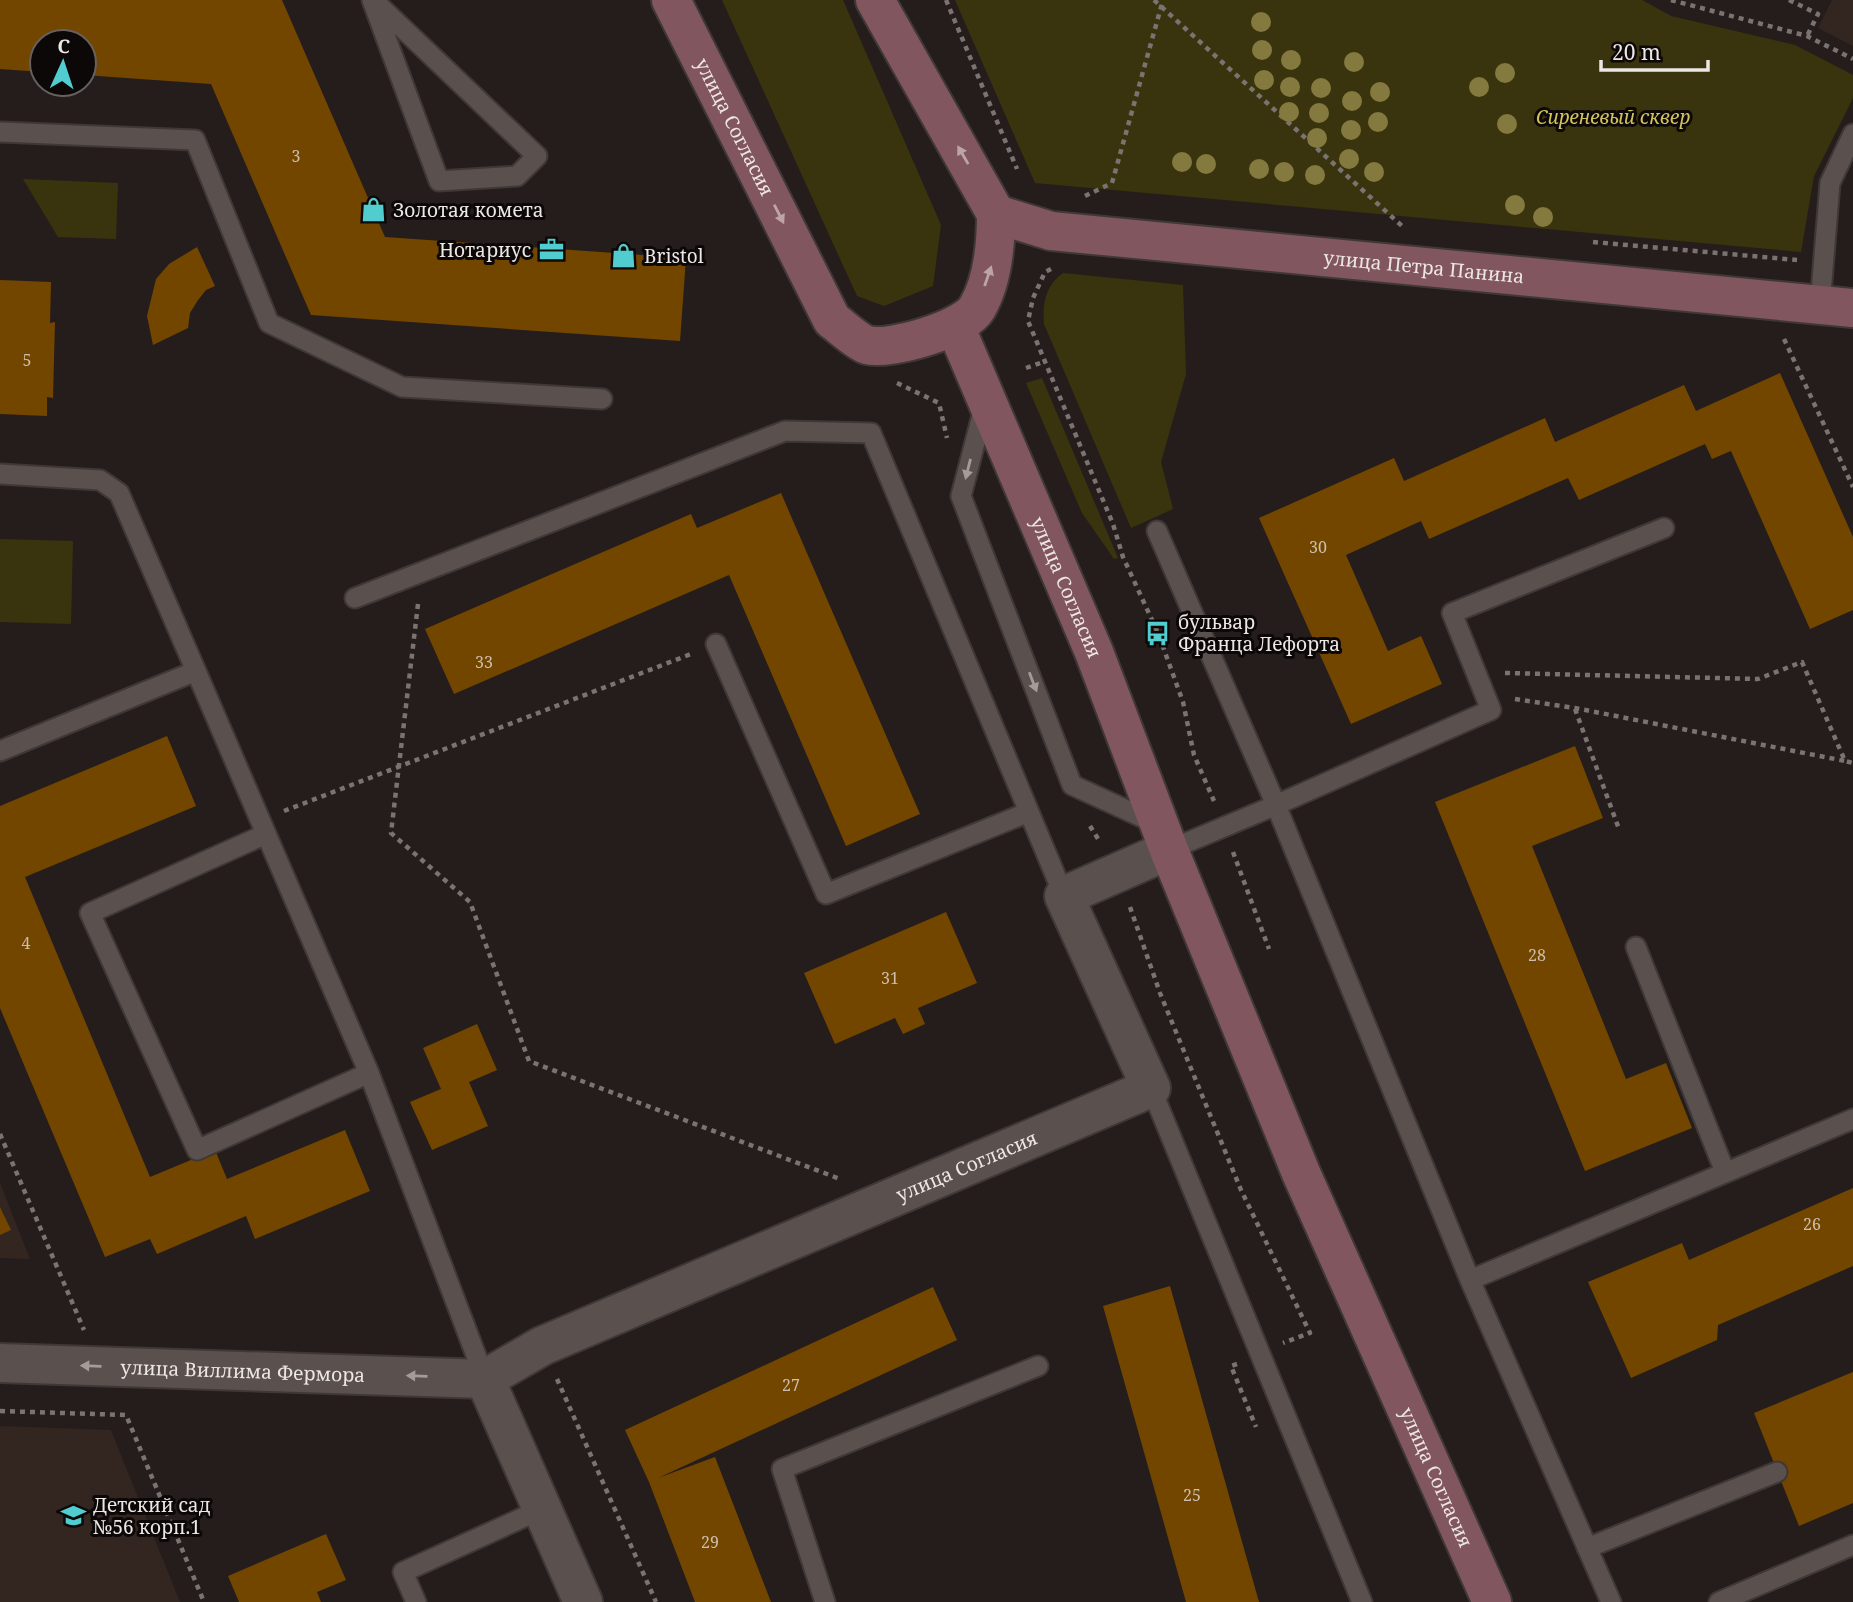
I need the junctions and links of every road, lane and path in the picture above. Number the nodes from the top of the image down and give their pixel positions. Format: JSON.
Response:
{"nodes":[{"id":1,"x":372,"y":0,"type":"edge"},
{"id":2,"x":671,"y":0,"type":"edge"},
{"id":3,"x":875,"y":0,"type":"edge"},
{"id":4,"x":946,"y":0,"type":"edge"},
{"id":5,"x":1154,"y":0,"type":"edge"},
{"id":6,"x":1671,"y":0,"type":"edge"},
{"id":7,"x":1789,"y":0,"type":"edge"},
{"id":8,"x":1163,"y":3,"type":"edge"},
{"id":9,"x":1807,"y":36,"type":"junction"},
{"id":10,"x":1853,"y":59,"type":"edge"},
{"id":11,"x":0,"y":132,"type":"edge"},
{"id":12,"x":1853,"y":134,"type":"edge"},
{"id":13,"x":1018,"y":173,"type":"dead end"},
{"id":14,"x":996,"y":214,"type":"junction"},
{"id":15,"x":1075,"y":233,"type":"junction"},
{"id":16,"x":1449,"y":270,"type":"junction"},
{"id":17,"x":1045,"y":272,"type":"dead end"},
{"id":18,"x":1836,"y":306,"type":"edge"},
{"id":19,"x":955,"y":326,"type":"junction"},
{"id":20,"x":1779,"y":328,"type":"dead end"},
{"id":21,"x":1043,"y":362,"type":"junction"},
{"id":22,"x":1026,"y":368,"type":"dead end"},
{"id":23,"x":602,"y":400,"type":"dead end"},
{"id":24,"x":985,"y":403,"type":"junction"},
{"id":25,"x":0,"y":474,"type":"edge"},
{"id":26,"x":1853,"y":487,"type":"edge"},
{"id":27,"x":1664,"y":527,"type":"dead end"},
{"id":28,"x":1157,"y":531,"type":"dead end"},
{"id":29,"x":422,"y":572,"type":"junction"},
{"id":30,"x":355,"y":598,"type":"dead end"},
{"id":31,"x":716,"y":644,"type":"joint"},
{"id":32,"x":197,"y":671,"type":"junction"},
{"id":33,"x":1476,"y":673,"type":"junction"},
{"id":34,"x":1485,"y":695,"type":"junction"},
{"id":35,"x":1575,"y":708,"type":"junction"},
{"id":36,"x":0,"y":751,"type":"edge"},
{"id":37,"x":1845,"y":761,"type":"junction"},
{"id":38,"x":1853,"y":763,"type":"edge"},
{"id":39,"x":397,"y":768,"type":"junction"},
{"id":40,"x":1276,"y":805,"type":"junction"},
{"id":41,"x":1029,"y":812,"type":"junction"},
{"id":42,"x":263,"y":827,"type":"junction"},
{"id":43,"x":1223,"y":827,"type":"junction"},
{"id":44,"x":1619,"y":829,"type":"dead end"},
{"id":45,"x":1165,"y":837,"type":"junction"},
{"id":46,"x":1064,"y":896,"type":"junction"},
{"id":47,"x":1636,"y":947,"type":"dead end"},
{"id":48,"x":1269,"y":948,"type":"dead end"},
{"id":49,"x":369,"y":1073,"type":"junction"},
{"id":50,"x":1152,"y":1088,"type":"junction"},
{"id":51,"x":1853,"y":1119,"type":"edge"},
{"id":52,"x":0,"y":1134,"type":"edge"},
{"id":53,"x":1725,"y":1172,"type":"junction"},
{"id":54,"x":892,"y":1198,"type":"junction"},
{"id":55,"x":1470,"y":1280,"type":"junction"},
{"id":56,"x":542,"y":1346,"type":"junction"},
{"id":57,"x":0,"y":1363,"type":"edge"},
{"id":58,"x":103,"y":1366,"type":"junction"},
{"id":59,"x":1038,"y":1366,"type":"dead end"},
{"id":60,"x":485,"y":1378,"type":"junction"},
{"id":61,"x":0,"y":1411,"type":"edge"},
{"id":62,"x":126,"y":1415,"type":"junction"},
{"id":63,"x":1777,"y":1472,"type":"dead end"},
{"id":64,"x":542,"y":1509,"type":"junction"},
{"id":65,"x":1853,"y":1545,"type":"edge"},
{"id":66,"x":1587,"y":1548,"type":"junction"},
{"id":67,"x":204,"y":1602,"type":"edge"},
{"id":68,"x":416,"y":1602,"type":"edge"},
{"id":69,"x":583,"y":1602,"type":"edge"},
{"id":70,"x":656,"y":1602,"type":"edge"},
{"id":71,"x":825,"y":1602,"type":"edge"},
{"id":72,"x":1362,"y":1602,"type":"edge"},
{"id":73,"x":1492,"y":1602,"type":"edge"},
{"id":74,"x":1611,"y":1602,"type":"edge"},
{"id":75,"x":1719,"y":1602,"type":"edge"}],
"edges":[{"from":1,"to":1,"type":"lane"},
{"from":2,"to":19,"type":"main road","name":"улица Согласия","one_way":true},
{"from":14,"to":3,"type":"main road","name":"улица Согласия","one_way":true},
{"from":4,"to":13,"type":"path"},
{"from":5,"to":8,"type":"path"},
{"from":6,"to":9,"type":"path"},
{"from":7,"to":9,"type":"path"},
{"from":8,"to":15,"type":"path"},
{"from":8,"to":16,"type":"path"},
{"from":9,"to":10,"type":"path"},
{"from":11,"to":23,"type":"lane"},
{"from":12,"to":18,"type":"lane"},
{"from":14,"to":15,"type":"main road","name":"улица Петра Панина"},
{"from":19,"to":14,"type":"main road","name":"улица Согласия","one_way":true},
{"from":15,"to":16,"type":"main road","name":"улица Петра Панина"},
{"from":16,"to":18,"type":"main road","name":"улица Петра Панина"},
{"from":17,"to":21,"type":"path"},
{"from":19,"to":24,"type":"main road","name":"улица Согласия"},
{"from":20,"to":26,"type":"path"},
{"from":21,"to":22,"type":"path"},
{"from":21,"to":43,"type":"path"},
{"from":24,"to":45,"type":"main road","name":"улица Согласия"},
{"from":24,"to":45,"type":"lane","one_way":true},
{"from":25,"to":32,"type":"lane"},
{"from":27,"to":33,"type":"lane"},
{"from":28,"to":40,"type":"lane"},
{"from":29,"to":30,"type":"lane"},
{"from":29,"to":39,"type":"path"},
{"from":29,"to":41,"type":"lane"},
{"from":31,"to":39,"type":"path"},
{"from":31,"to":41,"type":"lane"},
{"from":32,"to":36,"type":"lane"},
{"from":32,"to":42,"type":"lane"},
{"from":33,"to":34,"type":"lane"},
{"from":33,"to":37,"type":"path"},
{"from":34,"to":35,"type":"path"},
{"from":34,"to":40,"type":"lane"},
{"from":35,"to":37,"type":"path"},
{"from":35,"to":44,"type":"path"},
{"from":37,"to":38,"type":"path"},
{"from":39,"to":42,"type":"path"},
{"from":39,"to":54,"type":"path"},
{"from":40,"to":43,"type":"lane"},
{"from":40,"to":55,"type":"lane"},
{"from":41,"to":46,"type":"lane"},
{"from":42,"to":49,"type":"lane"},
{"from":42,"to":49,"type":"lane"},
{"from":43,"to":45,"type":"lane"},
{"from":43,"to":48,"type":"path"},
{"from":45,"to":46,"type":"street"},
{"from":45,"to":73,"type":"main road","name":"улица Согласия"},
{"from":46,"to":50,"type":"street"},
{"from":47,"to":53,"type":"lane"},
{"from":49,"to":60,"type":"lane"},
{"from":50,"to":54,"type":"street","name":"улица Согласия"},
{"from":50,"to":72,"type":"lane"},
{"from":51,"to":53,"type":"lane"},
{"from":52,"to":58,"type":"path"},
{"from":53,"to":55,"type":"lane"},
{"from":54,"to":56,"type":"street","name":"улица Согласия"},
{"from":55,"to":66,"type":"lane"},
{"from":56,"to":60,"type":"street","name":"улица Согласия"},
{"from":56,"to":70,"type":"path"},
{"from":58,"to":57,"type":"street","name":"улица Виллима Фермора","one_way":true},
{"from":60,"to":58,"type":"street","name":"улица Виллима Фермора","one_way":true},
{"from":58,"to":62,"type":"path"},
{"from":59,"to":71,"type":"lane"},
{"from":60,"to":64,"type":"street"},
{"from":61,"to":62,"type":"path"},
{"from":62,"to":67,"type":"path"},
{"from":63,"to":66,"type":"lane"},
{"from":64,"to":68,"type":"lane"},
{"from":64,"to":69,"type":"street"},
{"from":65,"to":75,"type":"lane"},
{"from":66,"to":74,"type":"lane"}]}
